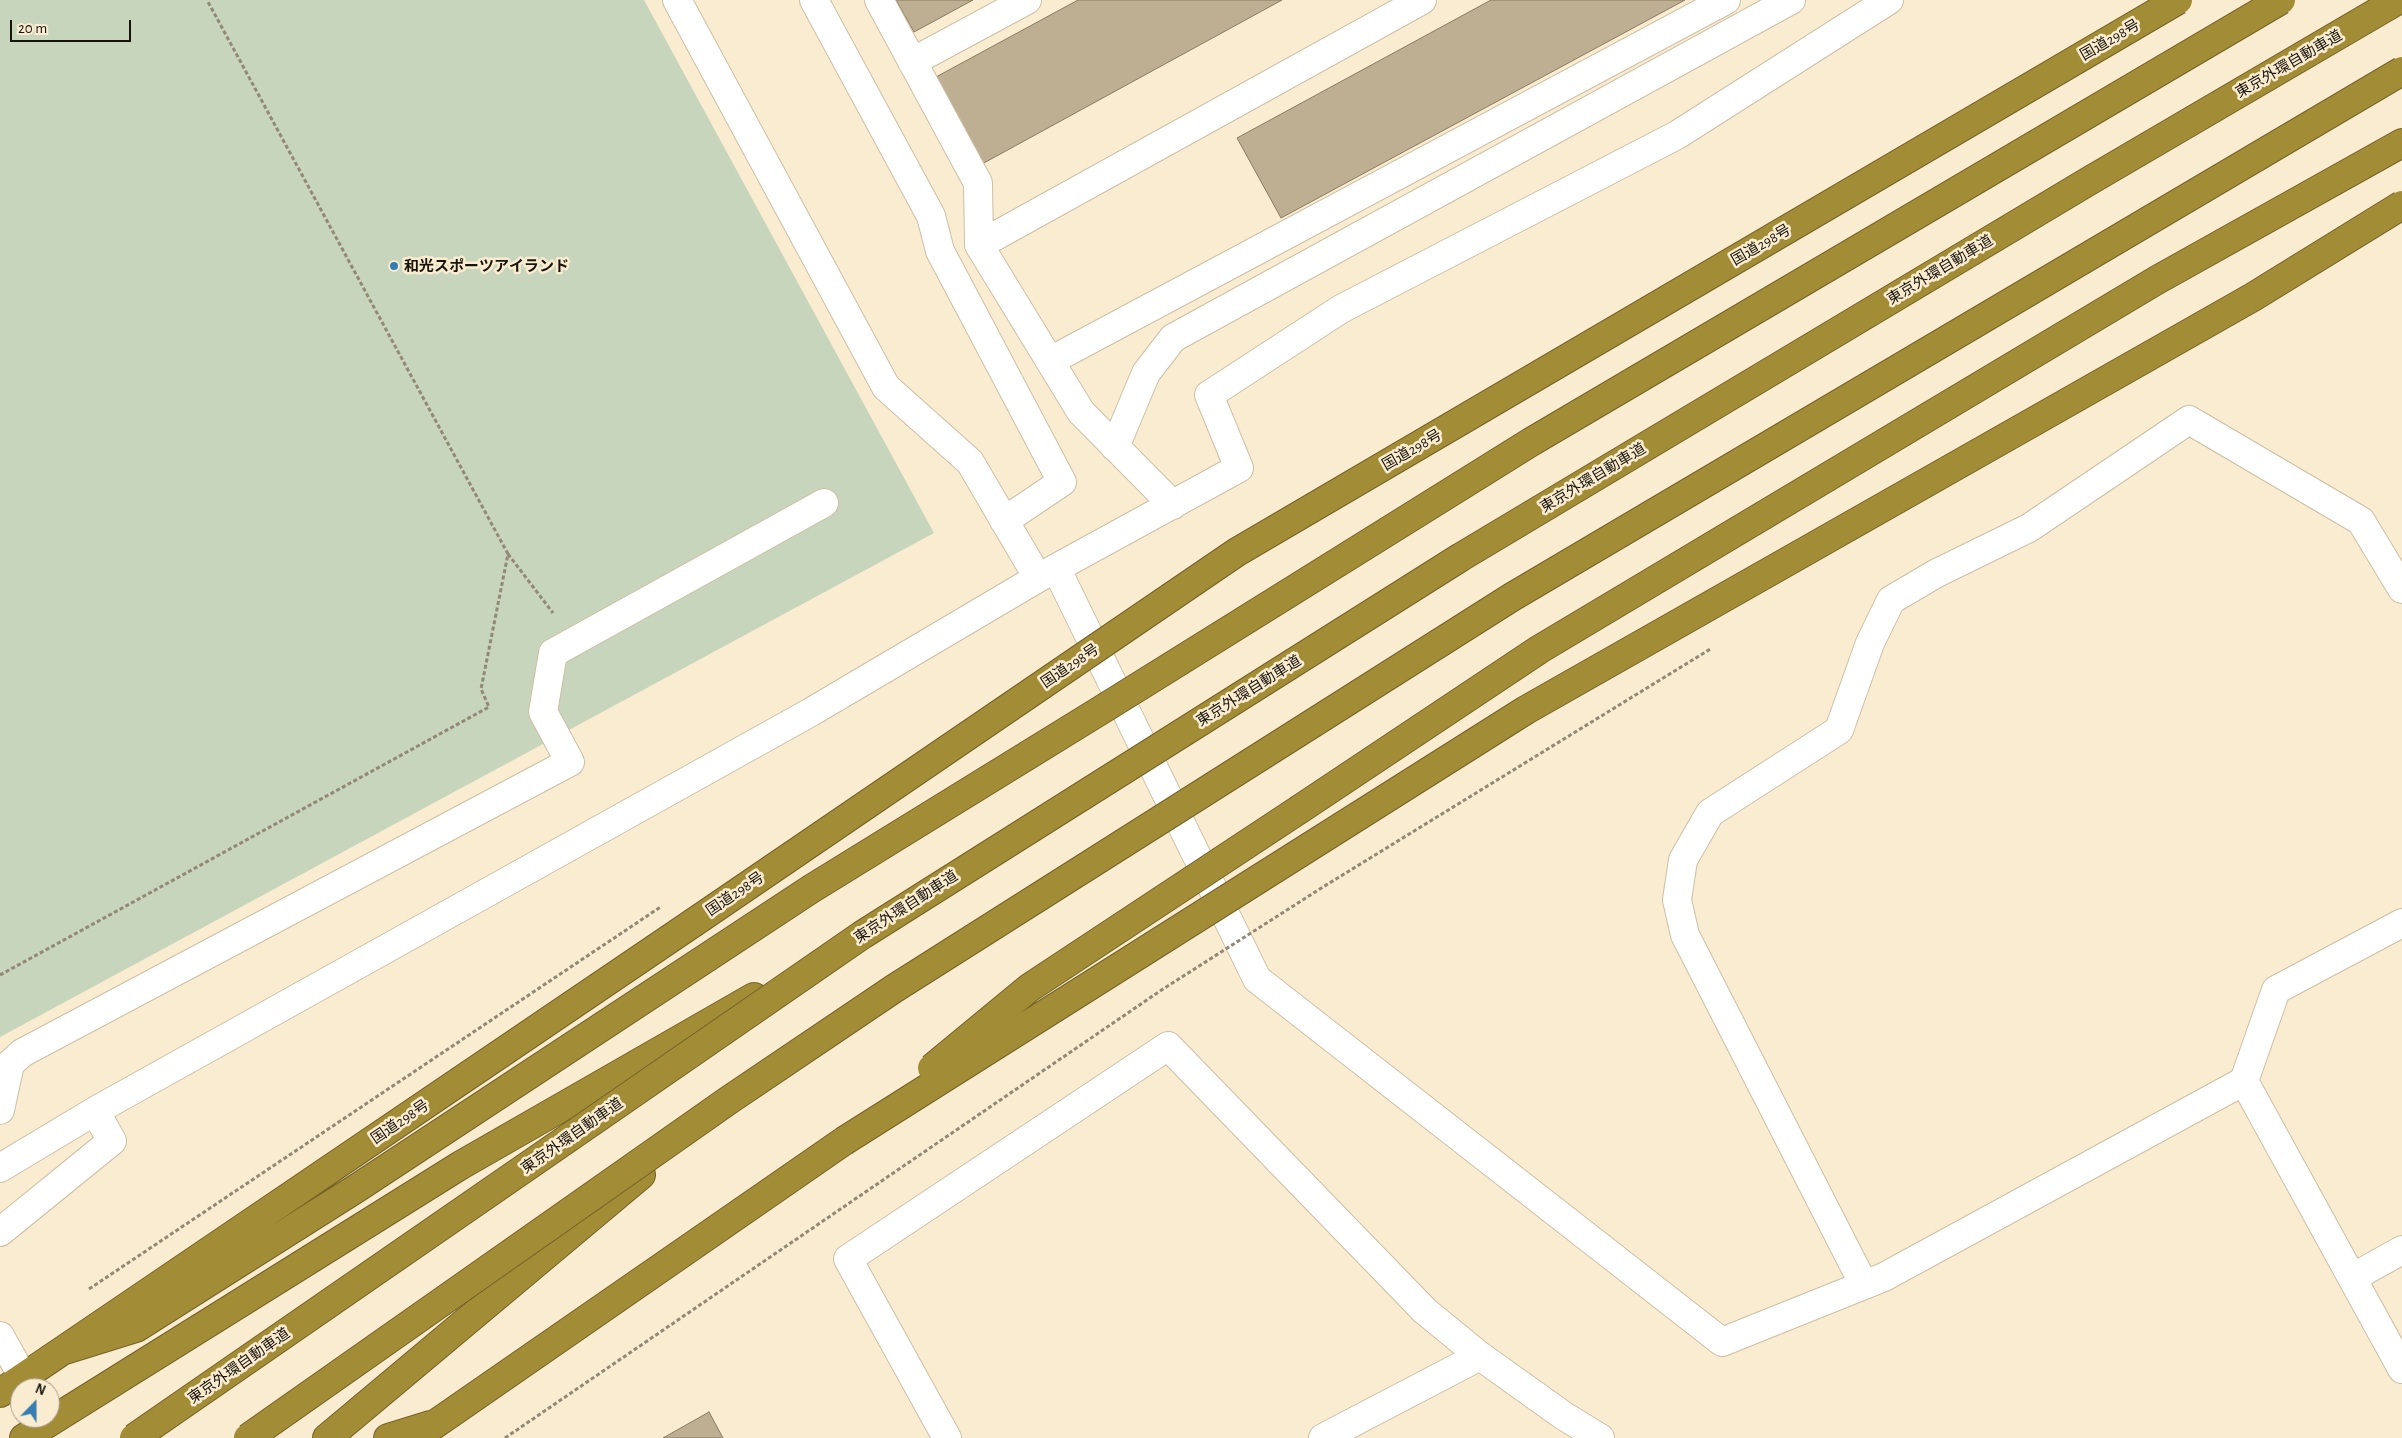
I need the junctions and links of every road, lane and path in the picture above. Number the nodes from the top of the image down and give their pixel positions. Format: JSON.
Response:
{"nodes":[{"id":1,"x":207,"y":0,"type":"edge"},
{"id":2,"x":677,"y":0,"type":"edge"},
{"id":3,"x":814,"y":0,"type":"edge"},
{"id":4,"x":879,"y":0,"type":"edge"},
{"id":5,"x":1027,"y":0,"type":"edge"},
{"id":6,"x":1422,"y":0,"type":"edge"},
{"id":7,"x":1726,"y":0,"type":"edge"},
{"id":8,"x":1791,"y":0,"type":"edge"},
{"id":9,"x":1888,"y":0,"type":"edge"},
{"id":10,"x":2178,"y":0,"type":"edge"},
{"id":11,"x":2281,"y":0,"type":"edge"},
{"id":12,"x":2398,"y":0,"type":"edge"},
{"id":13,"x":912,"y":62,"type":"junction"},
{"id":14,"x":2402,"y":71,"type":"edge"},
{"id":15,"x":1516,"y":112,"type":"junction"},
{"id":16,"x":1533,"y":141,"type":"junction"},
{"id":17,"x":2402,"y":143,"type":"edge"},
{"id":18,"x":2402,"y":205,"type":"edge"},
{"id":19,"x":978,"y":245,"type":"junction"},
{"id":20,"x":1255,"y":251,"type":"junction"},
{"id":21,"x":1273,"y":283,"type":"junction"},
{"id":22,"x":1050,"y":361,"type":"junction"},
{"id":23,"x":1115,"y":447,"type":"junction"},
{"id":24,"x":824,"y":503,"type":"dead end"},
{"id":25,"x":1172,"y":504,"type":"junction"},
{"id":26,"x":1004,"y":521,"type":"junction"},
{"id":27,"x":508,"y":554,"type":"junction"},
{"id":28,"x":1047,"y":573,"type":"junction"},
{"id":29,"x":2402,"y":589,"type":"edge"},
{"id":30,"x":554,"y":613,"type":"dead end"},
{"id":31,"x":1713,"y":647,"type":"dead end"},
{"id":32,"x":2402,"y":923,"type":"edge"},
{"id":33,"x":862,"y":935,"type":"junction"},
{"id":34,"x":0,"y":975,"type":"edge"},
{"id":35,"x":2244,"y":1081,"type":"junction"},
{"id":36,"x":730,"y":1100,"type":"junction"},
{"id":37,"x":0,"y":1110,"type":"edge"},
{"id":38,"x":95,"y":1111,"type":"junction"},
{"id":39,"x":844,"y":1141,"type":"junction"},
{"id":40,"x":0,"y":1168,"type":"edge"},
{"id":41,"x":0,"y":1232,"type":"edge"},
{"id":42,"x":2402,"y":1250,"type":"edge"},
{"id":43,"x":2352,"y":1278,"type":"junction"},
{"id":44,"x":1864,"y":1285,"type":"junction"},
{"id":45,"x":0,"y":1336,"type":"edge"},
{"id":46,"x":62,"y":1351,"type":"junction"},
{"id":47,"x":1480,"y":1356,"type":"junction"},
{"id":48,"x":2402,"y":1369,"type":"edge"},
{"id":49,"x":23,"y":1377,"type":"junction"},
{"id":50,"x":0,"y":1393,"type":"edge"},
{"id":51,"x":425,"y":1431,"type":"edge"},
{"id":52,"x":24,"y":1438,"type":"edge"},
{"id":53,"x":134,"y":1438,"type":"edge"},
{"id":54,"x":248,"y":1438,"type":"edge"},
{"id":55,"x":327,"y":1438,"type":"edge"},
{"id":56,"x":388,"y":1438,"type":"edge"},
{"id":57,"x":505,"y":1438,"type":"edge"},
{"id":58,"x":947,"y":1438,"type":"edge"},
{"id":59,"x":1323,"y":1438,"type":"edge"},
{"id":60,"x":1600,"y":1438,"type":"edge"}],
"edges":[{"from":1,"to":27,"type":"path"},
{"from":2,"to":26,"type":"street"},
{"from":3,"to":26,"type":"street"},
{"from":4,"to":13,"type":"street"},
{"from":5,"to":13,"type":"street"},
{"from":6,"to":19,"type":"street"},
{"from":7,"to":15,"type":"street"},
{"from":8,"to":16,"type":"street"},
{"from":9,"to":25,"type":"street"},
{"from":10,"to":46,"type":"highway","name":"国道298号","bridge":true},
{"from":11,"to":46,"type":"highway","bridge":true},
{"from":12,"to":33,"type":"highway","name":"東京外環自動車道","bridge":true},
{"from":13,"to":19,"type":"street"},
{"from":14,"to":36,"type":"highway","bridge":true},
{"from":15,"to":16,"type":"street"},
{"from":15,"to":20,"type":"street"},
{"from":16,"to":21,"type":"street"},
{"from":17,"to":39,"type":"highway","bridge":true},
{"from":18,"to":39,"type":"highway","bridge":true},
{"from":19,"to":22,"type":"street"},
{"from":20,"to":21,"type":"street"},
{"from":20,"to":22,"type":"street"},
{"from":21,"to":23,"type":"street"},
{"from":22,"to":23,"type":"street"},
{"from":23,"to":25,"type":"street"},
{"from":24,"to":37,"type":"street"},
{"from":25,"to":28,"type":"street"},
{"from":26,"to":28,"type":"street"},
{"from":27,"to":30,"type":"path"},
{"from":27,"to":34,"type":"path"},
{"from":28,"to":38,"type":"street"},
{"from":28,"to":44,"type":"street"},
{"from":29,"to":44,"type":"street"},
{"from":31,"to":57,"type":"path","bridge":true},
{"from":32,"to":35,"type":"street"},
{"from":33,"to":52,"type":"highway","bridge":true},
{"from":33,"to":53,"type":"highway","name":"東京外環自動車道","bridge":true},
{"from":35,"to":43,"type":"street"},
{"from":35,"to":44,"type":"street"},
{"from":36,"to":54,"type":"highway","bridge":true},
{"from":36,"to":55,"type":"highway","bridge":true},
{"from":38,"to":40,"type":"street"},
{"from":38,"to":41,"type":"street"},
{"from":39,"to":51,"type":"highway"},
{"from":42,"to":43,"type":"street"},
{"from":43,"to":48,"type":"street"},
{"from":45,"to":49,"type":"street"},
{"from":46,"to":49,"type":"highway","name":"国道298号"},
{"from":47,"to":58,"type":"street"},
{"from":47,"to":59,"type":"street"},
{"from":47,"to":60,"type":"street"},
{"from":49,"to":50,"type":"highway","name":"国道298号"},
{"from":51,"to":56,"type":"highway"}]}
